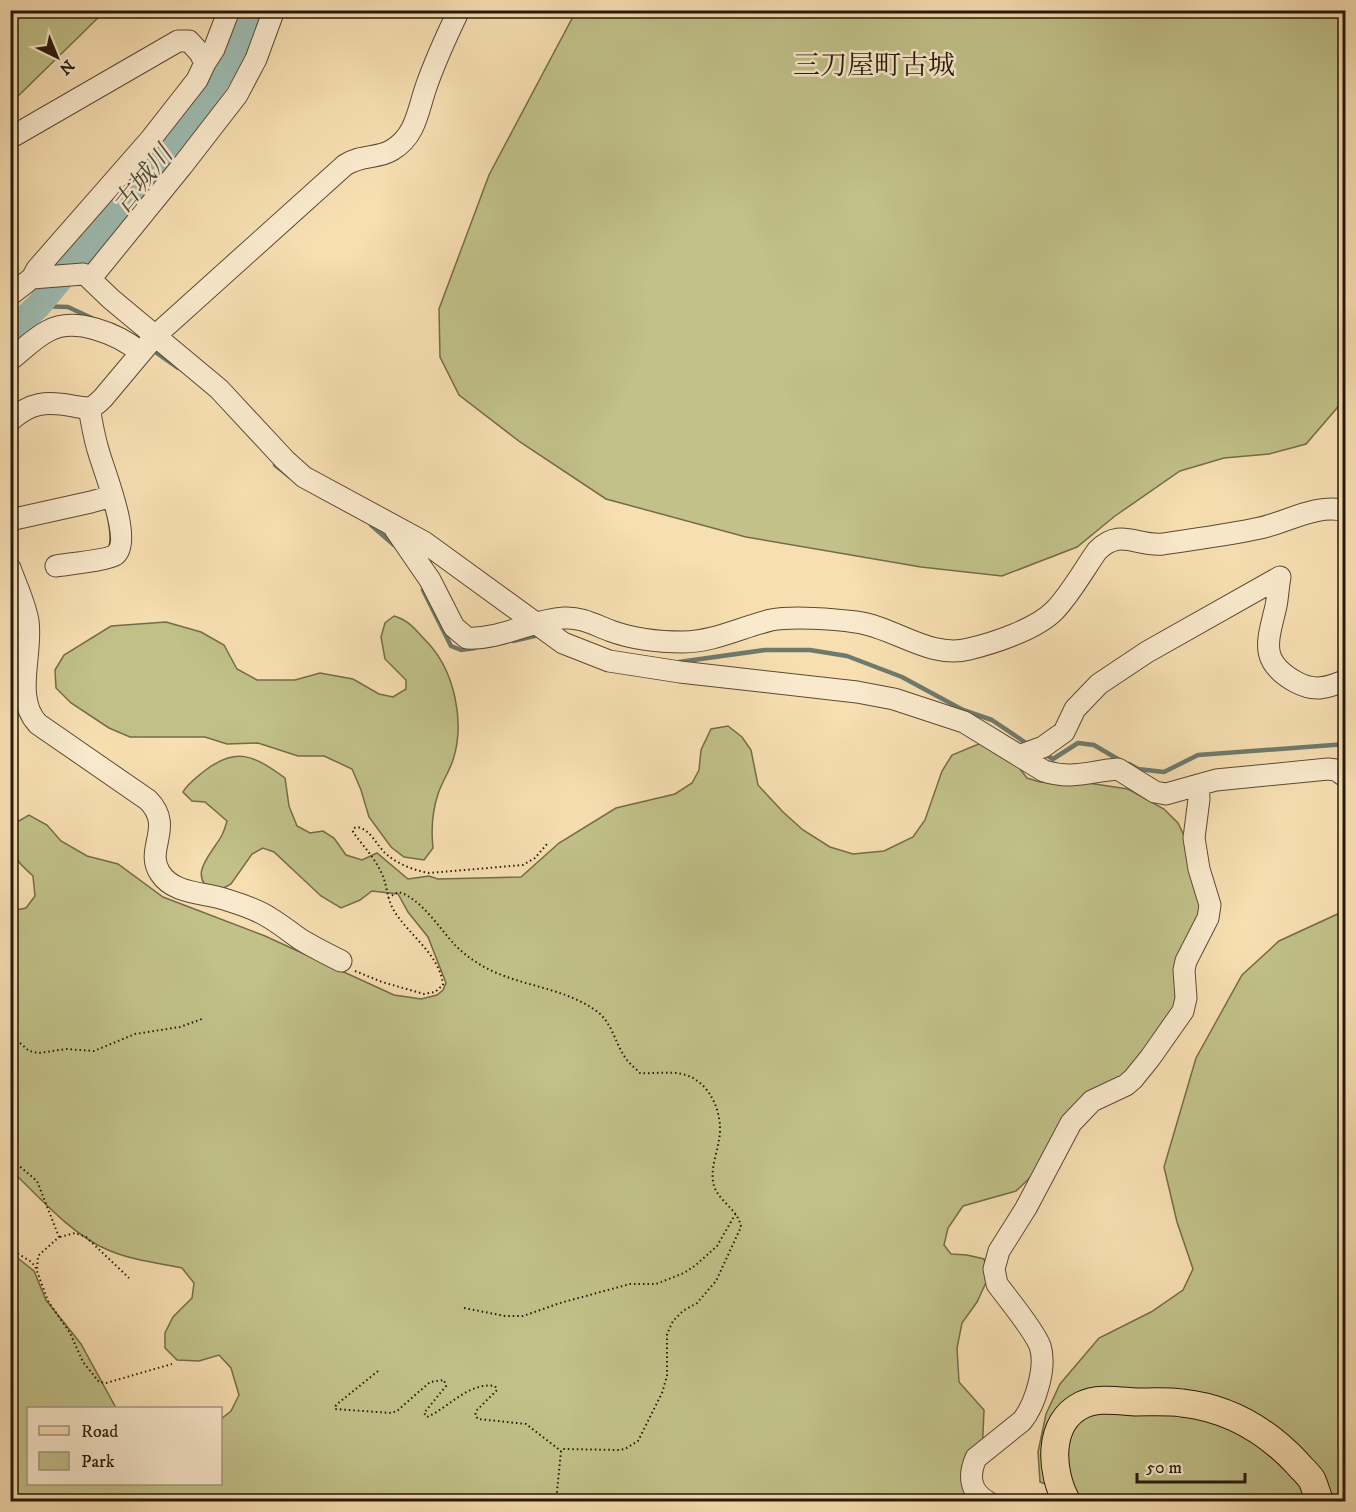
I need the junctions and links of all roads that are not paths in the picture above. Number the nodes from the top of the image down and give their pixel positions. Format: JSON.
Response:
{"nodes":[{"id":1,"x":229,"y":10,"type":"edge"},
{"id":2,"x":274,"y":10,"type":"edge"},
{"id":3,"x":459,"y":10,"type":"edge"},
{"id":4,"x":206,"y":63,"type":"junction"},
{"id":5,"x":10,"y":138,"type":"edge"},
{"id":6,"x":87,"y":276,"type":"junction"},
{"id":7,"x":35,"y":277,"type":"junction"},
{"id":8,"x":10,"y":295,"type":"edge"},
{"id":9,"x":147,"y":345,"type":"junction"},
{"id":10,"x":10,"y":360,"type":"edge"},
{"id":11,"x":89,"y":408,"type":"junction"},
{"id":12,"x":10,"y":421,"type":"edge"},
{"id":13,"x":112,"y":496,"type":"junction"},
{"id":14,"x":1346,"y":511,"type":"edge"},
{"id":15,"x":10,"y":520,"type":"edge"},
{"id":16,"x":391,"y":523,"type":"junction"},
{"id":17,"x":56,"y":566,"type":"dead end"},
{"id":18,"x":10,"y":568,"type":"edge"},
{"id":19,"x":543,"y":629,"type":"junction"},
{"id":20,"x":1346,"y":680,"type":"edge"},
{"id":21,"x":19,"y":702,"type":"edge"},
{"id":22,"x":1021,"y":755,"type":"junction"},
{"id":23,"x":1346,"y":777,"type":"edge"},
{"id":24,"x":1198,"y":785,"type":"junction"},
{"id":25,"x":341,"y":961,"type":"road end"},
{"id":26,"x":988,"y":1502,"type":"edge"},
{"id":27,"x":1067,"y":1502,"type":"edge"},
{"id":28,"x":1320,"y":1502,"type":"edge"}],
"edges":[{"from":1,"to":4,"type":"street"},
{"from":2,"to":6,"type":"street"},
{"from":3,"to":9,"type":"street"},
{"from":4,"to":5,"type":"street"},
{"from":4,"to":7,"type":"street"},
{"from":6,"to":7,"type":"street"},
{"from":6,"to":9,"type":"street"},
{"from":7,"to":8,"type":"street"},
{"from":9,"to":10,"type":"street"},
{"from":9,"to":11,"type":"street"},
{"from":9,"to":16,"type":"street"},
{"from":11,"to":12,"type":"street"},
{"from":11,"to":13,"type":"street"},
{"from":13,"to":15,"type":"street"},
{"from":13,"to":17,"type":"street"},
{"from":14,"to":19,"type":"street"},
{"from":16,"to":19,"type":"street"},
{"from":16,"to":19,"type":"street"},
{"from":18,"to":21,"type":"street"},
{"from":19,"to":22,"type":"street"},
{"from":20,"to":22,"type":"street"},
{"from":21,"to":25,"type":"street"},
{"from":22,"to":24,"type":"street"},
{"from":23,"to":24,"type":"street"},
{"from":24,"to":26,"type":"street"},
{"from":27,"to":28,"type":"main road"}]}
